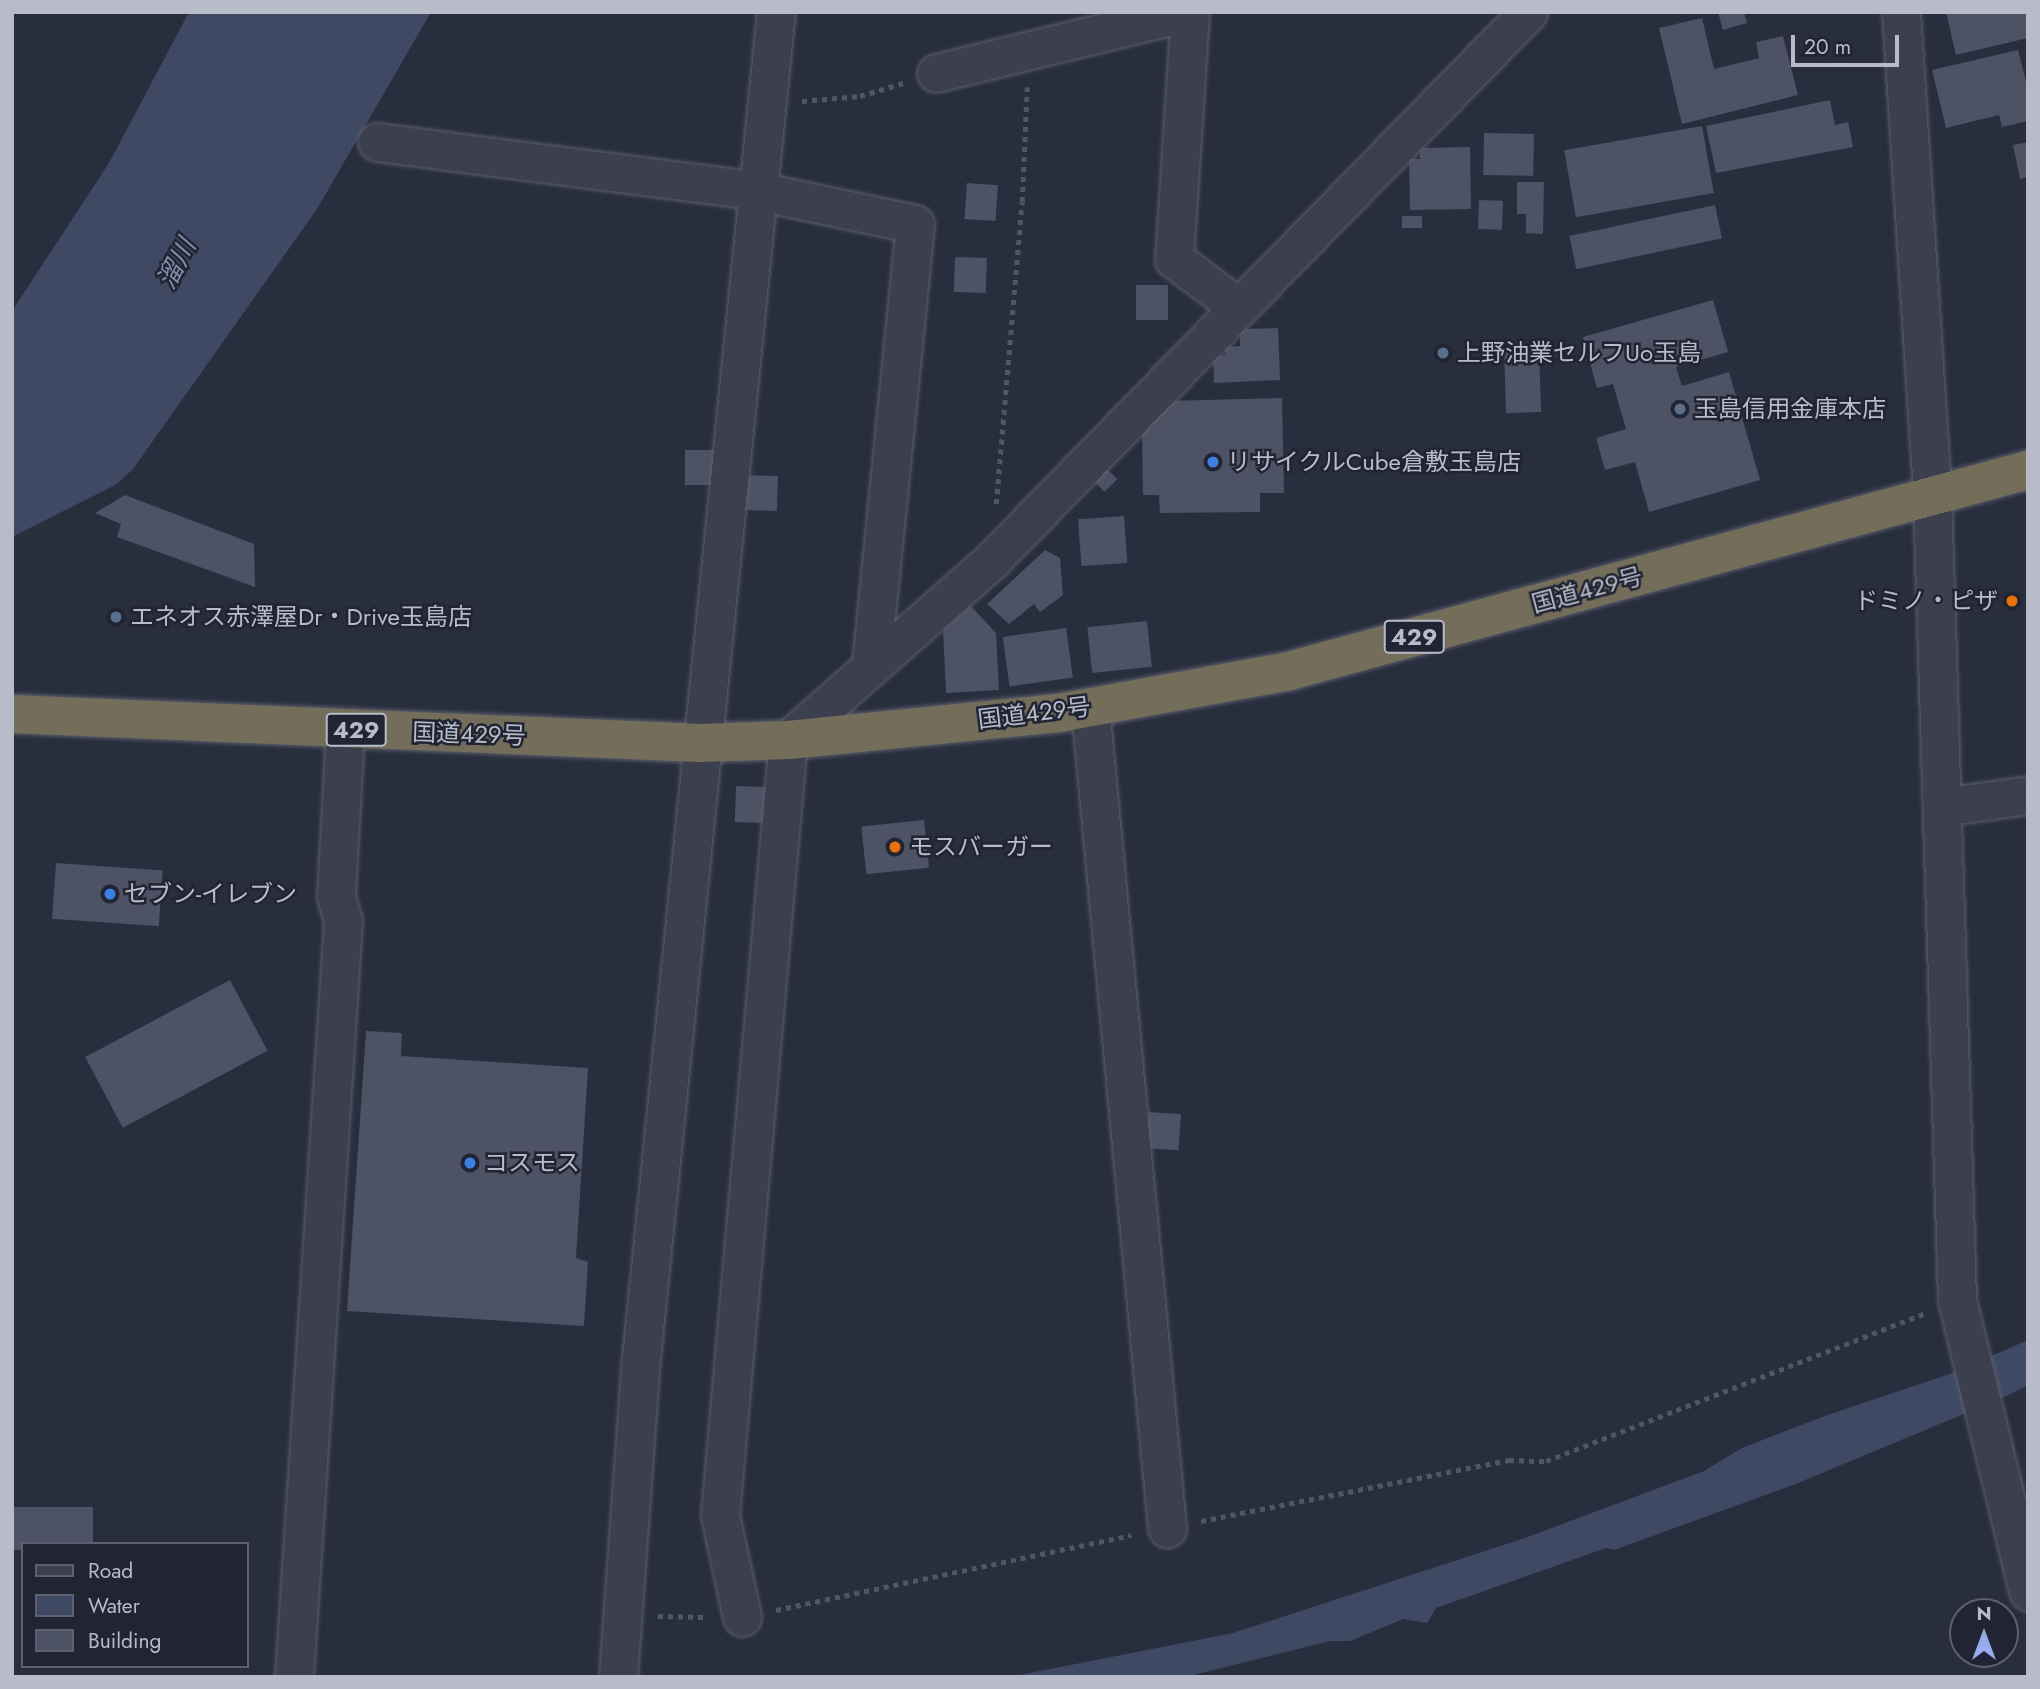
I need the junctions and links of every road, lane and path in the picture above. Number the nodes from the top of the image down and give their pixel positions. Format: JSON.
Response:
{"nodes":[{"id":1,"x":776,"y":12,"type":"edge"},
{"id":2,"x":1188,"y":12,"type":"edge"},
{"id":3,"x":1528,"y":12,"type":"edge"},
{"id":4,"x":1901,"y":12,"type":"edge"},
{"id":5,"x":1133,"y":19,"type":"edge"},
{"id":6,"x":1029,"y":51,"type":"junction"},
{"id":7,"x":936,"y":73,"type":"joint"},
{"id":8,"x":766,"y":104,"type":"junction"},
{"id":9,"x":377,"y":142,"type":"dead end"},
{"id":10,"x":757,"y":191,"type":"junction"},
{"id":11,"x":1238,"y":307,"type":"junction"},
{"id":12,"x":2028,"y":470,"type":"edge"},
{"id":13,"x":1932,"y":495,"type":"junction"},
{"id":14,"x":992,"y":560,"type":"junction"},
{"id":15,"x":871,"y":665,"type":"junction"},
{"id":16,"x":1090,"y":707,"type":"junction"},
{"id":17,"x":12,"y":714,"type":"edge"},
{"id":18,"x":345,"y":730,"type":"junction"},
{"id":19,"x":788,"y":740,"type":"junction"},
{"id":20,"x":700,"y":743,"type":"junction"},
{"id":21,"x":2028,"y":795,"type":"edge"},
{"id":22,"x":1942,"y":807,"type":"junction"},
{"id":23,"x":1957,"y":1300,"type":"junction"},
{"id":24,"x":1167,"y":1528,"type":"junction"},
{"id":25,"x":2028,"y":1591,"type":"edge"},
{"id":26,"x":622,"y":1616,"type":"junction"},
{"id":27,"x":742,"y":1617,"type":"junction"},
{"id":28,"x":294,"y":1677,"type":"edge"},
{"id":29,"x":618,"y":1677,"type":"edge"}],
"edges":[{"from":1,"to":8,"type":"street"},
{"from":2,"to":5,"type":"street"},
{"from":2,"to":11,"type":"street"},
{"from":3,"to":11,"type":"street"},
{"from":4,"to":13,"type":"street"},
{"from":5,"to":6,"type":"street"},
{"from":6,"to":7,"type":"street"},
{"from":6,"to":14,"type":"path"},
{"from":7,"to":8,"type":"path"},
{"from":8,"to":10,"type":"street"},
{"from":9,"to":10,"type":"street"},
{"from":10,"to":15,"type":"street"},
{"from":10,"to":20,"type":"street"},
{"from":11,"to":14,"type":"street"},
{"from":12,"to":13,"type":"highway","name":"国道429号","number":"429"},
{"from":13,"to":16,"type":"highway","name":"国道429号","number":"429"},
{"from":13,"to":22,"type":"street"},
{"from":14,"to":15,"type":"street"},
{"from":15,"to":19,"type":"street"},
{"from":16,"to":19,"type":"highway","name":"国道429号","number":"429"},
{"from":16,"to":24,"type":"street"},
{"from":17,"to":18,"type":"highway","name":"国道429号","number":"429"},
{"from":18,"to":20,"type":"highway","name":"国道429号","number":"429"},
{"from":18,"to":28,"type":"street"},
{"from":19,"to":20,"type":"highway","name":"国道429号","number":"429"},
{"from":19,"to":27,"type":"street"},
{"from":20,"to":26,"type":"street"},
{"from":21,"to":22,"type":"street"},
{"from":22,"to":23,"type":"street"},
{"from":23,"to":24,"type":"path"},
{"from":23,"to":25,"type":"street"},
{"from":24,"to":27,"type":"path"},
{"from":26,"to":27,"type":"path"},
{"from":26,"to":29,"type":"street"}]}
